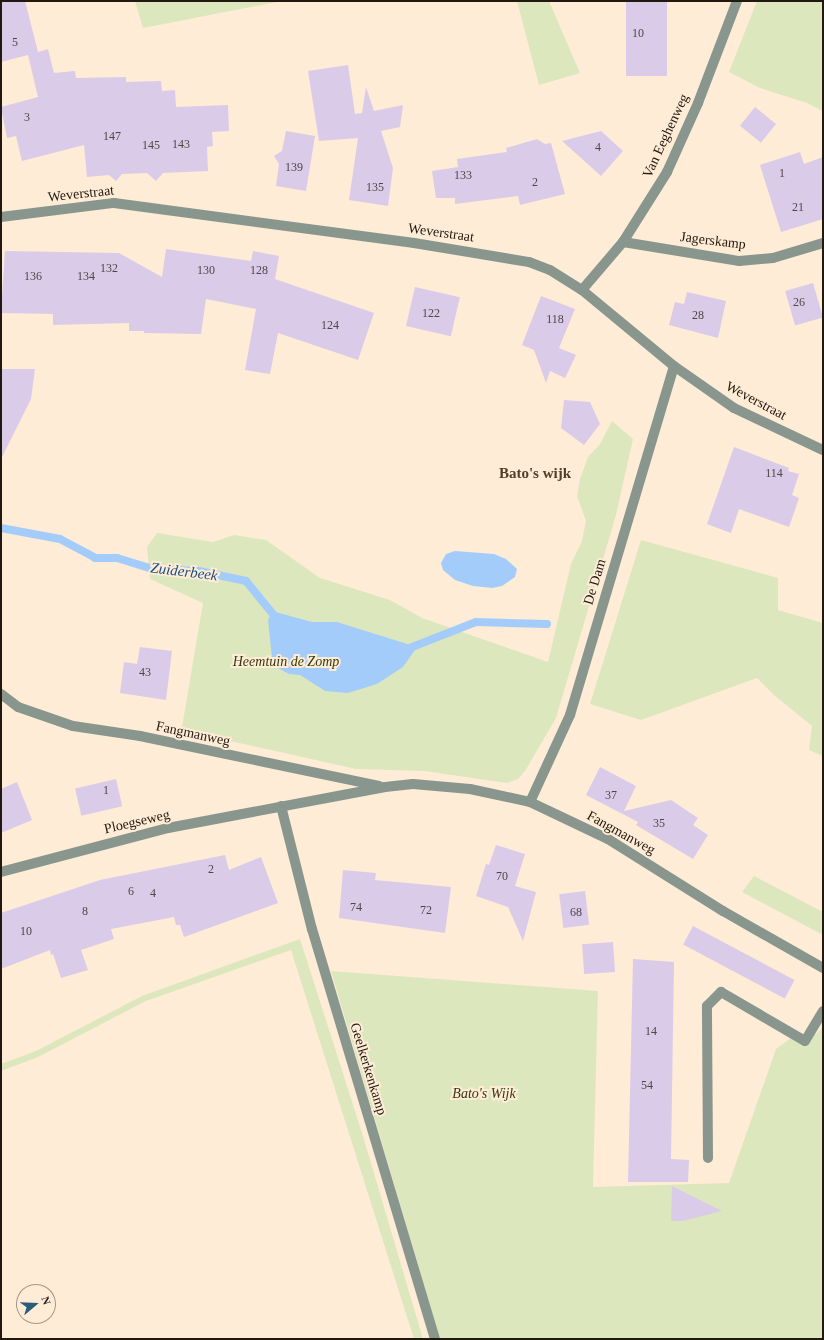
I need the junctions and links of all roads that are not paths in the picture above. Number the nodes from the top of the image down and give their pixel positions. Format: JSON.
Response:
{"nodes":[{"id":1,"x":737,"y":1,"type":"edge"},
{"id":2,"x":1,"y":217,"type":"edge"},
{"id":3,"x":623,"y":242,"type":"junction"},
{"id":4,"x":823,"y":243,"type":"edge"},
{"id":5,"x":582,"y":290,"type":"junction"},
{"id":6,"x":674,"y":366,"type":"junction"},
{"id":7,"x":823,"y":450,"type":"edge"},
{"id":8,"x":1,"y":694,"type":"edge"},
{"id":9,"x":385,"y":787,"type":"junction"},
{"id":10,"x":530,"y":802,"type":"junction"},
{"id":11,"x":281,"y":806,"type":"junction"},
{"id":12,"x":1,"y":872,"type":"edge"},
{"id":13,"x":823,"y":968,"type":"edge"},
{"id":14,"x":823,"y":1011,"type":"edge"},
{"id":15,"x":708,"y":1158,"type":"dead end"},
{"id":16,"x":435,"y":1339,"type":"edge"}],
"edges":[{"from":1,"to":3,"type":"street","name":"Van Eeghenweg"},
{"from":2,"to":5,"type":"street","name":"Weverstraat"},
{"from":3,"to":4,"type":"street","name":"Jagerskamp"},
{"from":3,"to":5,"type":"street","name":"Van Eeghenweg"},
{"from":5,"to":6,"type":"street","name":"Weverstraat"},
{"from":6,"to":7,"type":"street","name":"Weverstraat"},
{"from":6,"to":10,"type":"street","name":"De Dam"},
{"from":8,"to":9,"type":"street","name":"Fangmanweg"},
{"from":9,"to":10,"type":"street","name":"Fangmanweg"},
{"from":9,"to":11,"type":"street","name":"Fangmanweg"},
{"from":10,"to":13,"type":"street","name":"Fangmanweg"},
{"from":11,"to":12,"type":"street","name":"Ploegseweg"},
{"from":11,"to":16,"type":"street","name":"Geelkerkenkamp"},
{"from":14,"to":15,"type":"street"}]}
